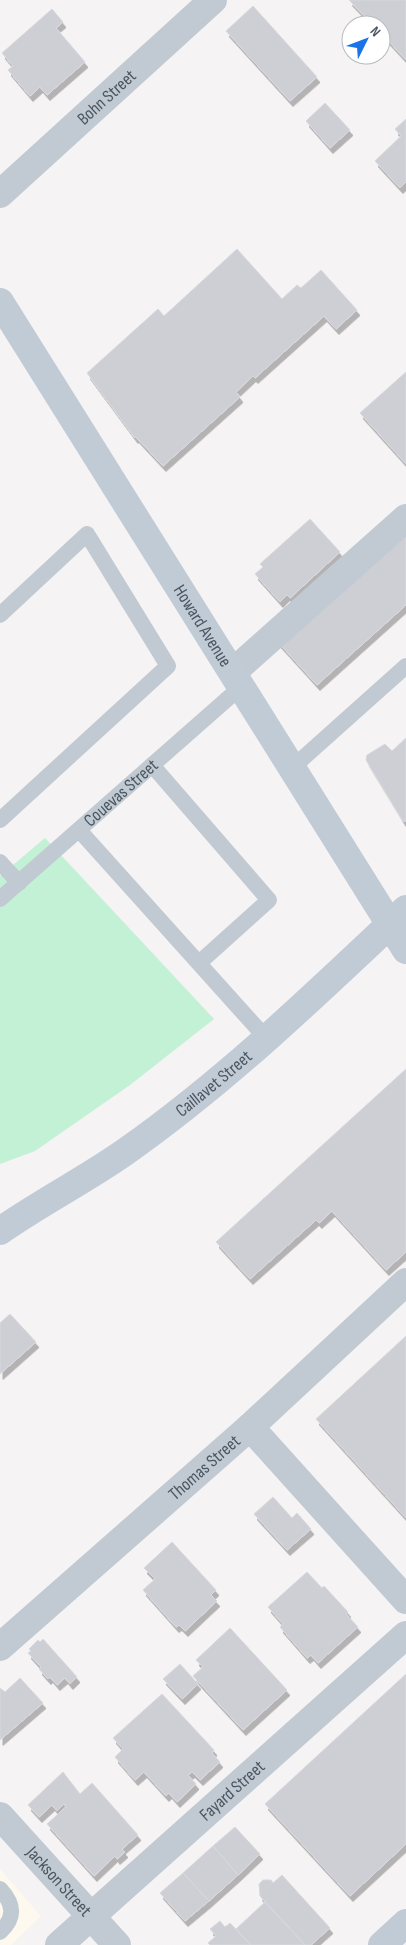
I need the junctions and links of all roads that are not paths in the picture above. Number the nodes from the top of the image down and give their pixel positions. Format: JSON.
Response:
{"nodes":[{"id":1,"x":213,"y":0,"type":"edge"},
{"id":2,"x":0,"y":194,"type":"edge"},
{"id":3,"x":0,"y":302,"type":"edge"},
{"id":4,"x":406,"y":518,"type":"edge"},
{"id":5,"x":0,"y":615,"type":"edge"},
{"id":6,"x":406,"y":666,"type":"edge"},
{"id":7,"x":237,"y":679,"type":"junction"},
{"id":8,"x":152,"y":765,"type":"junction"},
{"id":9,"x":292,"y":768,"type":"junction"},
{"id":10,"x":0,"y":820,"type":"edge"},
{"id":11,"x":79,"y":830,"type":"junction"},
{"id":12,"x":0,"y":862,"type":"edge"},
{"id":13,"x":19,"y":883,"type":"junction"},
{"id":14,"x":0,"y":899,"type":"edge"},
{"id":15,"x":398,"y":917,"type":"edge"},
{"id":16,"x":406,"y":950,"type":"edge"},
{"id":17,"x":199,"y":963,"type":"junction"},
{"id":18,"x":266,"y":1038,"type":"junction"},
{"id":19,"x":0,"y":1231,"type":"edge"},
{"id":20,"x":406,"y":1282,"type":"edge"},
{"id":21,"x":250,"y":1427,"type":"junction"},
{"id":22,"x":406,"y":1600,"type":"edge"},
{"id":23,"x":406,"y":1635,"type":"edge"},
{"id":24,"x":0,"y":1647,"type":"edge"},
{"id":25,"x":0,"y":1816,"type":"edge"},
{"id":26,"x":0,"y":1889,"type":"edge"},
{"id":27,"x":91,"y":1916,"type":"junction"},
{"id":28,"x":406,"y":1923,"type":"edge"},
{"id":29,"x":0,"y":1932,"type":"edge"},
{"id":30,"x":59,"y":1945,"type":"edge"},
{"id":31,"x":117,"y":1945,"type":"edge"},
{"id":32,"x":382,"y":1945,"type":"edge"}],
"edges":[{"from":1,"to":2,"type":"street","name":"Bohn Street"},
{"from":3,"to":7,"type":"main road","name":"Howard Avenue"},
{"from":4,"to":7,"type":"street","name":"Couevas Street"},
{"from":5,"to":10,"type":"lane"},
{"from":6,"to":9,"type":"lane"},
{"from":7,"to":8,"type":"lane","name":"Couevas Street"},
{"from":7,"to":9,"type":"main road","name":"Howard Avenue"},
{"from":8,"to":11,"type":"lane","name":"Couevas Street"},
{"from":8,"to":17,"type":"lane"},
{"from":9,"to":15,"type":"main road","name":"Howard Avenue"},
{"from":11,"to":13,"type":"lane","name":"Couevas Street"},
{"from":11,"to":17,"type":"lane"},
{"from":12,"to":13,"type":"lane"},
{"from":13,"to":14,"type":"lane","name":"Couevas Street"},
{"from":15,"to":16,"type":"main road","name":"Howard Avenue"},
{"from":15,"to":18,"type":"main road","name":"Caillavet Street"},
{"from":17,"to":18,"type":"lane"},
{"from":18,"to":19,"type":"main road","name":"Caillavet Street"},
{"from":20,"to":21,"type":"street","name":"Thomas Street"},
{"from":21,"to":22,"type":"street"},
{"from":21,"to":24,"type":"street","name":"Thomas Street"},
{"from":23,"to":27,"type":"street","name":"Fayard Street"},
{"from":25,"to":27,"type":"street","name":"Jackson Street"},
{"from":26,"to":29,"type":"lane"},
{"from":27,"to":30,"type":"street","name":"Fayard Street"},
{"from":27,"to":31,"type":"street","name":"Jackson Street"},
{"from":28,"to":32,"type":"main road"}]}
